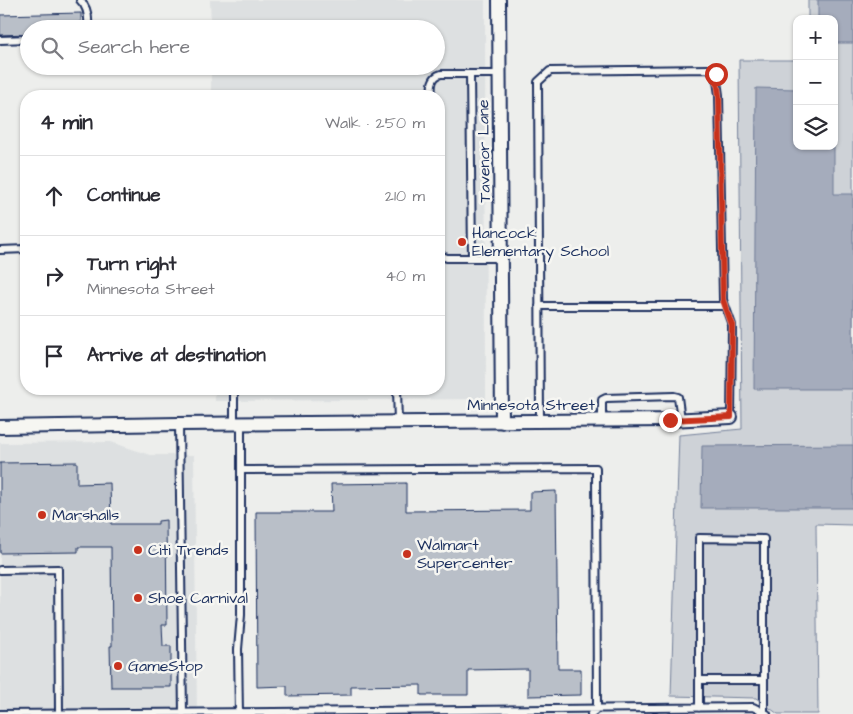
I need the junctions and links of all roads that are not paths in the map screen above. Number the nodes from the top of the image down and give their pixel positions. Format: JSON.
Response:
{"nodes":[{"id":1,"x":80,"y":0,"type":"edge"},
{"id":2,"x":499,"y":0,"type":"edge"},
{"id":3,"x":88,"y":20,"type":"edge"},
{"id":4,"x":20,"y":39,"type":"edge"},
{"id":5,"x":0,"y":40,"type":"edge"},
{"id":6,"x":445,"y":74,"type":"edge"},
{"id":7,"x":470,"y":74,"type":"junction"},
{"id":8,"x":499,"y":74,"type":"junction"},
{"id":9,"x":436,"y":75,"type":"edge"},
{"id":10,"x":432,"y":90,"type":"edge"},
{"id":11,"x":20,"y":249,"type":"edge"},
{"id":12,"x":0,"y":250,"type":"edge"},
{"id":13,"x":445,"y":257,"type":"edge"},
{"id":14,"x":472,"y":258,"type":"junction"},
{"id":15,"x":501,"y":258,"type":"junction"},
{"id":16,"x":539,"y":306,"type":"junction"},
{"id":17,"x":725,"y":306,"type":"junction"},
{"id":18,"x":235,"y":395,"type":"edge"},
{"id":19,"x":397,"y":395,"type":"edge"},
{"id":20,"x":731,"y":417,"type":"joint"},
{"id":21,"x":680,"y":420,"type":"junction"},
{"id":22,"x":602,"y":421,"type":"junction"},
{"id":23,"x":398,"y":422,"type":"junction"},
{"id":24,"x":502,"y":422,"type":"junction"},
{"id":25,"x":540,"y":422,"type":"junction"},
{"id":26,"x":180,"y":424,"type":"junction"},
{"id":27,"x":238,"y":424,"type":"junction"},
{"id":28,"x":0,"y":427,"type":"edge"},
{"id":29,"x":242,"y":470,"type":"junction"},
{"id":30,"x":0,"y":570,"type":"edge"},
{"id":31,"x":699,"y":680,"type":"junction"},
{"id":32,"x":764,"y":680,"type":"junction"},
{"id":33,"x":699,"y":708,"type":"junction"},
{"id":34,"x":597,"y":709,"type":"junction"},
{"id":35,"x":59,"y":713,"type":"edge"},
{"id":36,"x":182,"y":713,"type":"edge"},
{"id":37,"x":238,"y":713,"type":"edge"},
{"id":38,"x":765,"y":713,"type":"edge"},
{"id":39,"x":0,"y":714,"type":"edge"},
{"id":40,"x":591,"y":714,"type":"edge"}],
"edges":[{"from":1,"to":3,"type":"lane"},
{"from":2,"to":8,"type":"street","name":"Tavenor Lane"},
{"from":4,"to":5,"type":"lane"},
{"from":6,"to":7,"type":"lane"},
{"from":7,"to":8,"type":"lane"},
{"from":7,"to":14,"type":"lane"},
{"from":8,"to":15,"type":"street","name":"Tavenor Lane"},
{"from":9,"to":10,"type":"lane"},
{"from":11,"to":12,"type":"lane"},
{"from":13,"to":14,"type":"lane"},
{"from":14,"to":15,"type":"lane"},
{"from":15,"to":24,"type":"street","name":"Tavenor Lane"},
{"from":16,"to":17,"type":"lane"},
{"from":16,"to":17,"type":"lane"},
{"from":16,"to":25,"type":"lane"},
{"from":17,"to":20,"type":"lane"},
{"from":18,"to":27,"type":"lane"},
{"from":19,"to":23,"type":"lane"},
{"from":20,"to":21,"type":"street","name":"Minnesota Street"},
{"from":21,"to":22,"type":"street","name":"Minnesota Street"},
{"from":21,"to":22,"type":"lane"},
{"from":22,"to":25,"type":"street","name":"Minnesota Street"},
{"from":23,"to":24,"type":"street","name":"Minnesota Street"},
{"from":23,"to":27,"type":"street","name":"Minnesota Street"},
{"from":24,"to":25,"type":"street","name":"Minnesota Street"},
{"from":26,"to":27,"type":"street","name":"Minnesota Street"},
{"from":26,"to":28,"type":"street","name":"Minnesota Street"},
{"from":26,"to":36,"type":"lane"},
{"from":27,"to":29,"type":"lane"},
{"from":29,"to":34,"type":"lane"},
{"from":29,"to":37,"type":"lane"},
{"from":30,"to":35,"type":"lane"},
{"from":31,"to":32,"type":"lane"},
{"from":31,"to":32,"type":"lane"},
{"from":31,"to":33,"type":"lane"},
{"from":32,"to":38,"type":"lane"},
{"from":33,"to":34,"type":"lane"},
{"from":33,"to":38,"type":"lane"},
{"from":34,"to":37,"type":"lane"},
{"from":34,"to":40,"type":"lane"},
{"from":35,"to":36,"type":"lane"},
{"from":35,"to":39,"type":"lane"},
{"from":36,"to":37,"type":"lane"}]}
